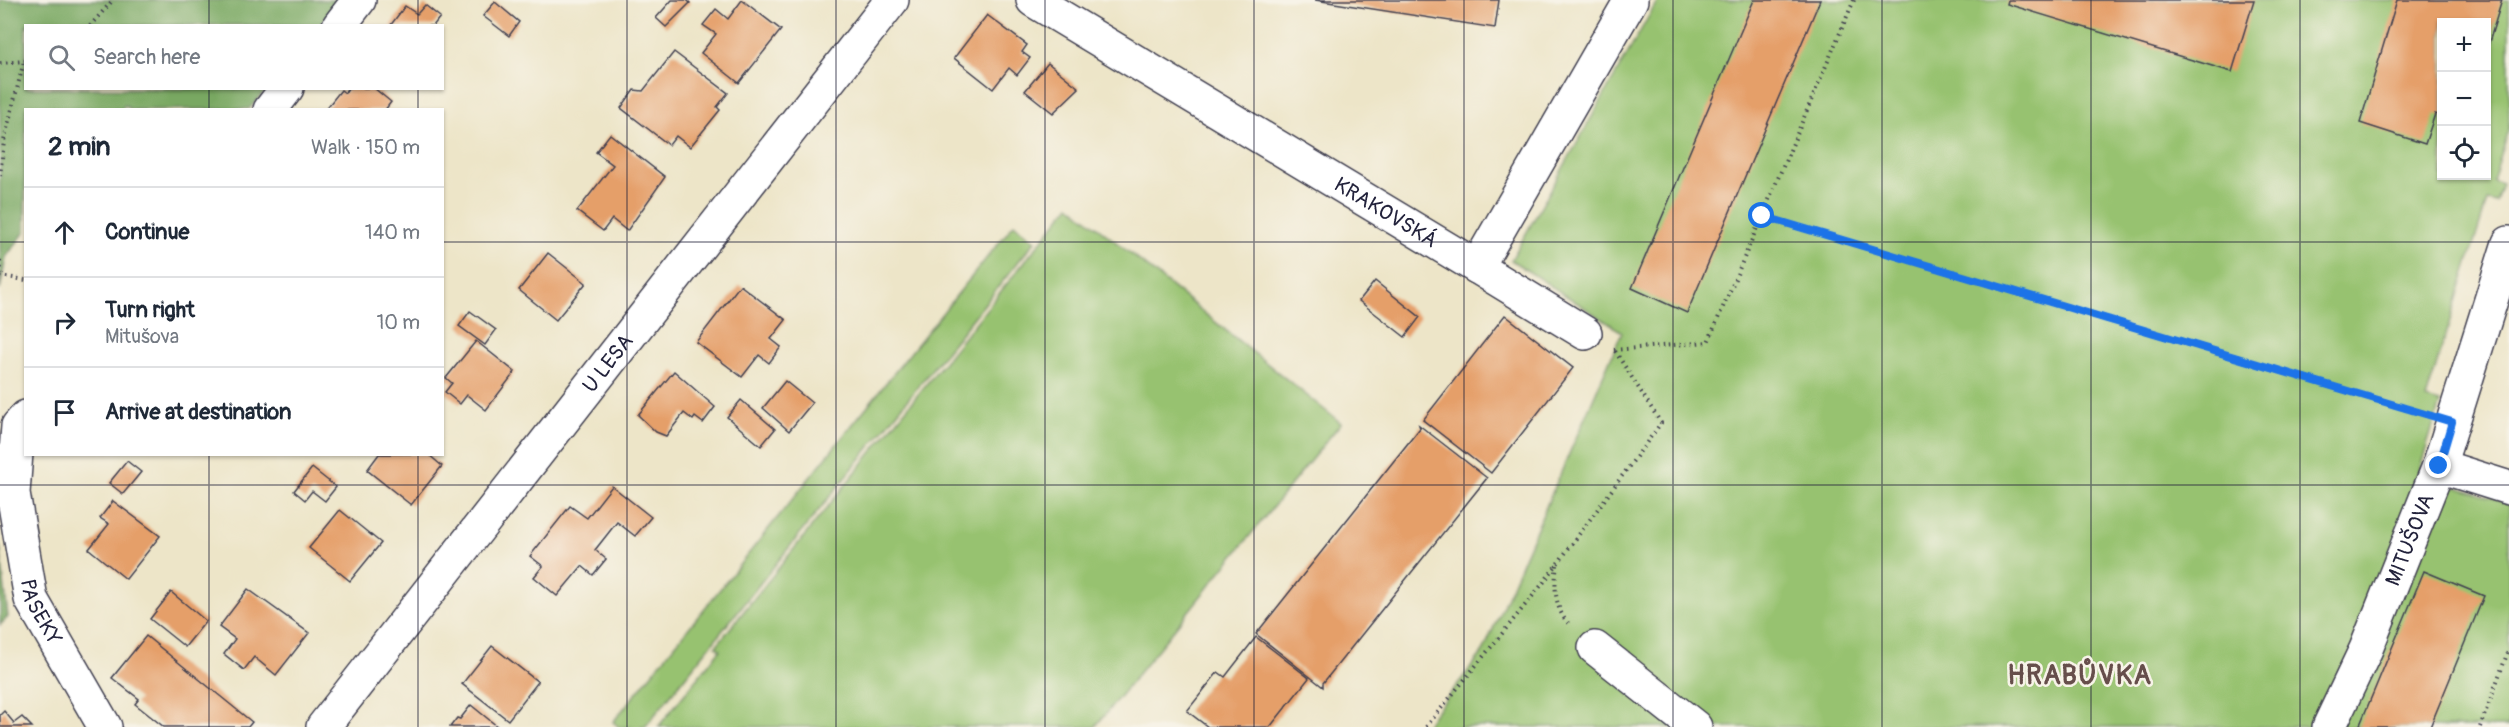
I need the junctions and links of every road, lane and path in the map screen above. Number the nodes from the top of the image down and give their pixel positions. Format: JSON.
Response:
{"nodes":[{"id":1,"x":113,"y":0,"type":"edge"},
{"id":2,"x":359,"y":0,"type":"edge"},
{"id":3,"x":892,"y":0,"type":"edge"},
{"id":4,"x":1033,"y":0,"type":"edge"},
{"id":5,"x":1631,"y":0,"type":"edge"},
{"id":6,"x":1854,"y":0,"type":"edge"},
{"id":7,"x":92,"y":24,"type":"edge"},
{"id":8,"x":341,"y":24,"type":"edge"},
{"id":9,"x":24,"y":61,"type":"edge"},
{"id":10,"x":0,"y":63,"type":"edge"},
{"id":11,"x":24,"y":65,"type":"edge"},
{"id":12,"x":285,"y":90,"type":"edge"},
{"id":13,"x":272,"y":108,"type":"edge"},
{"id":14,"x":0,"y":176,"type":"edge"},
{"id":15,"x":1762,"y":216,"type":"junction"},
{"id":16,"x":2509,"y":243,"type":"edge"},
{"id":17,"x":0,"y":261,"type":"edge"},
{"id":18,"x":1477,"y":267,"type":"junction"},
{"id":19,"x":1,"y":276,"type":"edge"},
{"id":20,"x":24,"y":280,"type":"edge"},
{"id":21,"x":1585,"y":333,"type":"joint"},
{"id":22,"x":1614,"y":350,"type":"junction"},
{"id":23,"x":24,"y":419,"type":"edge"},
{"id":24,"x":2452,"y":422,"type":"junction"},
{"id":25,"x":2439,"y":466,"type":"junction"},
{"id":26,"x":2509,"y":488,"type":"edge"},
{"id":27,"x":1557,"y":564,"type":"junction"},
{"id":28,"x":1595,"y":648,"type":"joint"},
{"id":29,"x":2509,"y":649,"type":"edge"},
{"id":30,"x":105,"y":727,"type":"edge"},
{"id":31,"x":323,"y":727,"type":"edge"},
{"id":32,"x":1426,"y":727,"type":"edge"},
{"id":33,"x":1695,"y":727,"type":"edge"},
{"id":34,"x":2330,"y":727,"type":"edge"},
{"id":35,"x":2480,"y":727,"type":"edge"}],
"edges":[{"from":1,"to":7,"type":"path"},
{"from":2,"to":8,"type":"street"},
{"from":3,"to":31,"type":"street","name":"U LESA"},
{"from":4,"to":18,"type":"street","name":"KRAKOVSKÁ"},
{"from":5,"to":18,"type":"street"},
{"from":6,"to":15,"type":"path"},
{"from":9,"to":10,"type":"path"},
{"from":11,"to":14,"type":"path"},
{"from":12,"to":13,"type":"street"},
{"from":15,"to":22,"type":"path"},
{"from":15,"to":24,"type":"path"},
{"from":16,"to":24,"type":"street","name":"MITUŠOVA"},
{"from":17,"to":19,"type":"path"},
{"from":18,"to":21,"type":"street","name":"KRAKOVSKÁ"},
{"from":19,"to":20,"type":"path"},
{"from":21,"to":22,"type":"path"},
{"from":22,"to":27,"type":"path"},
{"from":23,"to":30,"type":"street","name":"PASEKY"},
{"from":24,"to":25,"type":"street","name":"MITUŠOVA"},
{"from":25,"to":26,"type":"street"},
{"from":25,"to":34,"type":"street","name":"MITUŠOVA"},
{"from":27,"to":28,"type":"path"},
{"from":27,"to":32,"type":"path"},
{"from":28,"to":33,"type":"street"},
{"from":29,"to":35,"type":"path"}]}
